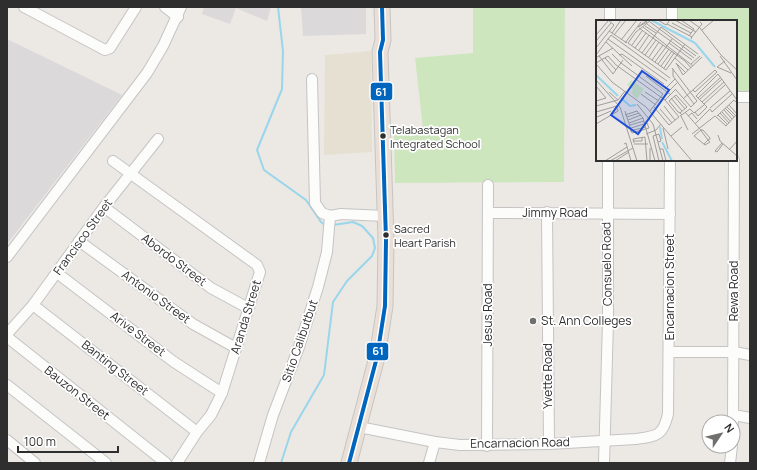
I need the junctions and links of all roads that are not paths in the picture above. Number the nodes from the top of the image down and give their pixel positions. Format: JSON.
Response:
{"nodes":[{"id":1,"x":136,"y":7,"type":"edge"},
{"id":2,"x":165,"y":7,"type":"edge"},
{"id":3,"x":181,"y":7,"type":"edge"},
{"id":4,"x":375,"y":7,"type":"edge"},
{"id":5,"x":382,"y":7,"type":"edge"},
{"id":6,"x":610,"y":7,"type":"edge"},
{"id":7,"x":672,"y":7,"type":"edge"},
{"id":8,"x":28,"y":8,"type":"edge"},
{"id":9,"x":178,"y":17,"type":"junction"},
{"id":10,"x":610,"y":20,"type":"edge"},
{"id":11,"x":672,"y":20,"type":"edge"},
{"id":12,"x":380,"y":52,"type":"junction"},
{"id":13,"x":312,"y":79,"type":"dead end"},
{"id":14,"x":737,"y":97,"type":"edge"},
{"id":15,"x":750,"y":97,"type":"edge"},
{"id":16,"x":158,"y":139,"type":"dead end"},
{"id":17,"x":113,"y":161,"type":"dead end"},
{"id":18,"x":608,"y":161,"type":"edge"},
{"id":19,"x":670,"y":161,"type":"edge"},
{"id":20,"x":734,"y":161,"type":"edge"},
{"id":21,"x":130,"y":174,"type":"junction"},
{"id":22,"x":488,"y":185,"type":"dead end"},
{"id":23,"x":104,"y":207,"type":"junction"},
{"id":24,"x":547,"y":212,"type":"junction"},
{"id":25,"x":488,"y":213,"type":"junction"},
{"id":26,"x":607,"y":213,"type":"junction"},
{"id":27,"x":670,"y":214,"type":"junction"},
{"id":28,"x":385,"y":216,"type":"junction"},
{"id":29,"x":329,"y":222,"type":"junction"},
{"id":30,"x":79,"y":242,"type":"junction"},
{"id":31,"x":7,"y":257,"type":"edge"},
{"id":32,"x":57,"y":273,"type":"junction"},
{"id":33,"x":33,"y":305,"type":"junction"},
{"id":34,"x":248,"y":308,"type":"junction"},
{"id":35,"x":7,"y":334,"type":"edge"},
{"id":36,"x":7,"y":337,"type":"edge"},
{"id":37,"x":236,"y":348,"type":"junction"},
{"id":38,"x":670,"y":352,"type":"junction"},
{"id":39,"x":734,"y":352,"type":"junction"},
{"id":40,"x":750,"y":356,"type":"edge"},
{"id":41,"x":7,"y":385,"type":"edge"},
{"id":42,"x":222,"y":393,"type":"junction"},
{"id":43,"x":668,"y":414,"type":"joint"},
{"id":44,"x":733,"y":414,"type":"edge"},
{"id":45,"x":359,"y":428,"type":"junction"},
{"id":46,"x":197,"y":432,"type":"junction"},
{"id":47,"x":7,"y":440,"type":"edge"},
{"id":48,"x":606,"y":440,"type":"junction"},
{"id":49,"x":435,"y":442,"type":"junction"},
{"id":50,"x":549,"y":444,"type":"junction"},
{"id":51,"x":488,"y":446,"type":"junction"},
{"id":52,"x":35,"y":463,"type":"edge"},
{"id":53,"x":106,"y":463,"type":"edge"},
{"id":54,"x":166,"y":463,"type":"edge"},
{"id":55,"x":177,"y":463,"type":"edge"},
{"id":56,"x":259,"y":463,"type":"edge"},
{"id":57,"x":349,"y":463,"type":"edge"},
{"id":58,"x":429,"y":463,"type":"edge"},
{"id":59,"x":604,"y":463,"type":"edge"}],
"edges":[{"from":1,"to":8,"type":"street"},
{"from":2,"to":9,"type":"street"},
{"from":3,"to":9,"type":"street"},
{"from":4,"to":12,"type":"highway"},
{"from":5,"to":12,"type":"highway"},
{"from":6,"to":10,"type":"street"},
{"from":7,"to":11,"type":"street"},
{"from":9,"to":31,"type":"street"},
{"from":12,"to":28,"type":"highway"},
{"from":13,"to":29,"type":"street"},
{"from":14,"to":15,"type":"street"},
{"from":16,"to":21,"type":"street","name":"Francisco Street"},
{"from":17,"to":21,"type":"street","name":"Aranda Street"},
{"from":18,"to":26,"type":"street","name":"Consuelo Road"},
{"from":19,"to":27,"type":"street","name":"Encarnacion Street"},
{"from":20,"to":39,"type":"street","name":"Rewa Road"},
{"from":21,"to":23,"type":"street","name":"Francisco Street"},
{"from":21,"to":34,"type":"street","name":"Aranda Street"},
{"from":22,"to":25,"type":"street","name":"Jesus Road"},
{"from":23,"to":30,"type":"street","name":"Francisco Street"},
{"from":23,"to":34,"type":"street","name":"Abordo Street"},
{"from":24,"to":25,"type":"street","name":"Jimmy Road"},
{"from":24,"to":26,"type":"street","name":"Jimmy Road"},
{"from":24,"to":50,"type":"street","name":"Yvette Road"},
{"from":25,"to":51,"type":"street","name":"Jesus Road"},
{"from":26,"to":27,"type":"street","name":"Jimmy Road"},
{"from":26,"to":48,"type":"street","name":"Consuelo Road"},
{"from":27,"to":38,"type":"street","name":"Encarnacion Street"},
{"from":28,"to":29,"type":"street"},
{"from":28,"to":45,"type":"highway"},
{"from":29,"to":56,"type":"street","name":"Sitio Calibutbut"},
{"from":30,"to":32,"type":"street","name":"Francisco Street"},
{"from":30,"to":37,"type":"street","name":"Antonio Street"},
{"from":32,"to":33,"type":"street","name":"Francisco Street"},
{"from":32,"to":42,"type":"street","name":"Arive Street"},
{"from":33,"to":35,"type":"street","name":"Francisco Street"},
{"from":33,"to":46,"type":"street","name":"Banting Street"},
{"from":34,"to":37,"type":"street","name":"Aranda Street"},
{"from":36,"to":54,"type":"street","name":"Bauzon Street"},
{"from":37,"to":42,"type":"street","name":"Aranda Street"},
{"from":38,"to":39,"type":"street"},
{"from":38,"to":43,"type":"street","name":"Encarnacion Street"},
{"from":39,"to":40,"type":"street"},
{"from":39,"to":44,"type":"street","name":"Rewa Road"},
{"from":41,"to":53,"type":"street"},
{"from":42,"to":46,"type":"street","name":"Aranda Street"},
{"from":43,"to":48,"type":"street","name":"Encarnacion Road"},
{"from":45,"to":49,"type":"street","name":"Encarnacion Road"},
{"from":45,"to":57,"type":"highway"},
{"from":46,"to":55,"type":"street","name":"Aranda Street"},
{"from":47,"to":52,"type":"street"},
{"from":48,"to":50,"type":"street","name":"Encarnacion Road"},
{"from":48,"to":59,"type":"street","name":"Consuelo Road"},
{"from":49,"to":51,"type":"street","name":"Encarnacion Road"},
{"from":49,"to":58,"type":"street"},
{"from":50,"to":51,"type":"street","name":"Encarnacion Road"}]}
